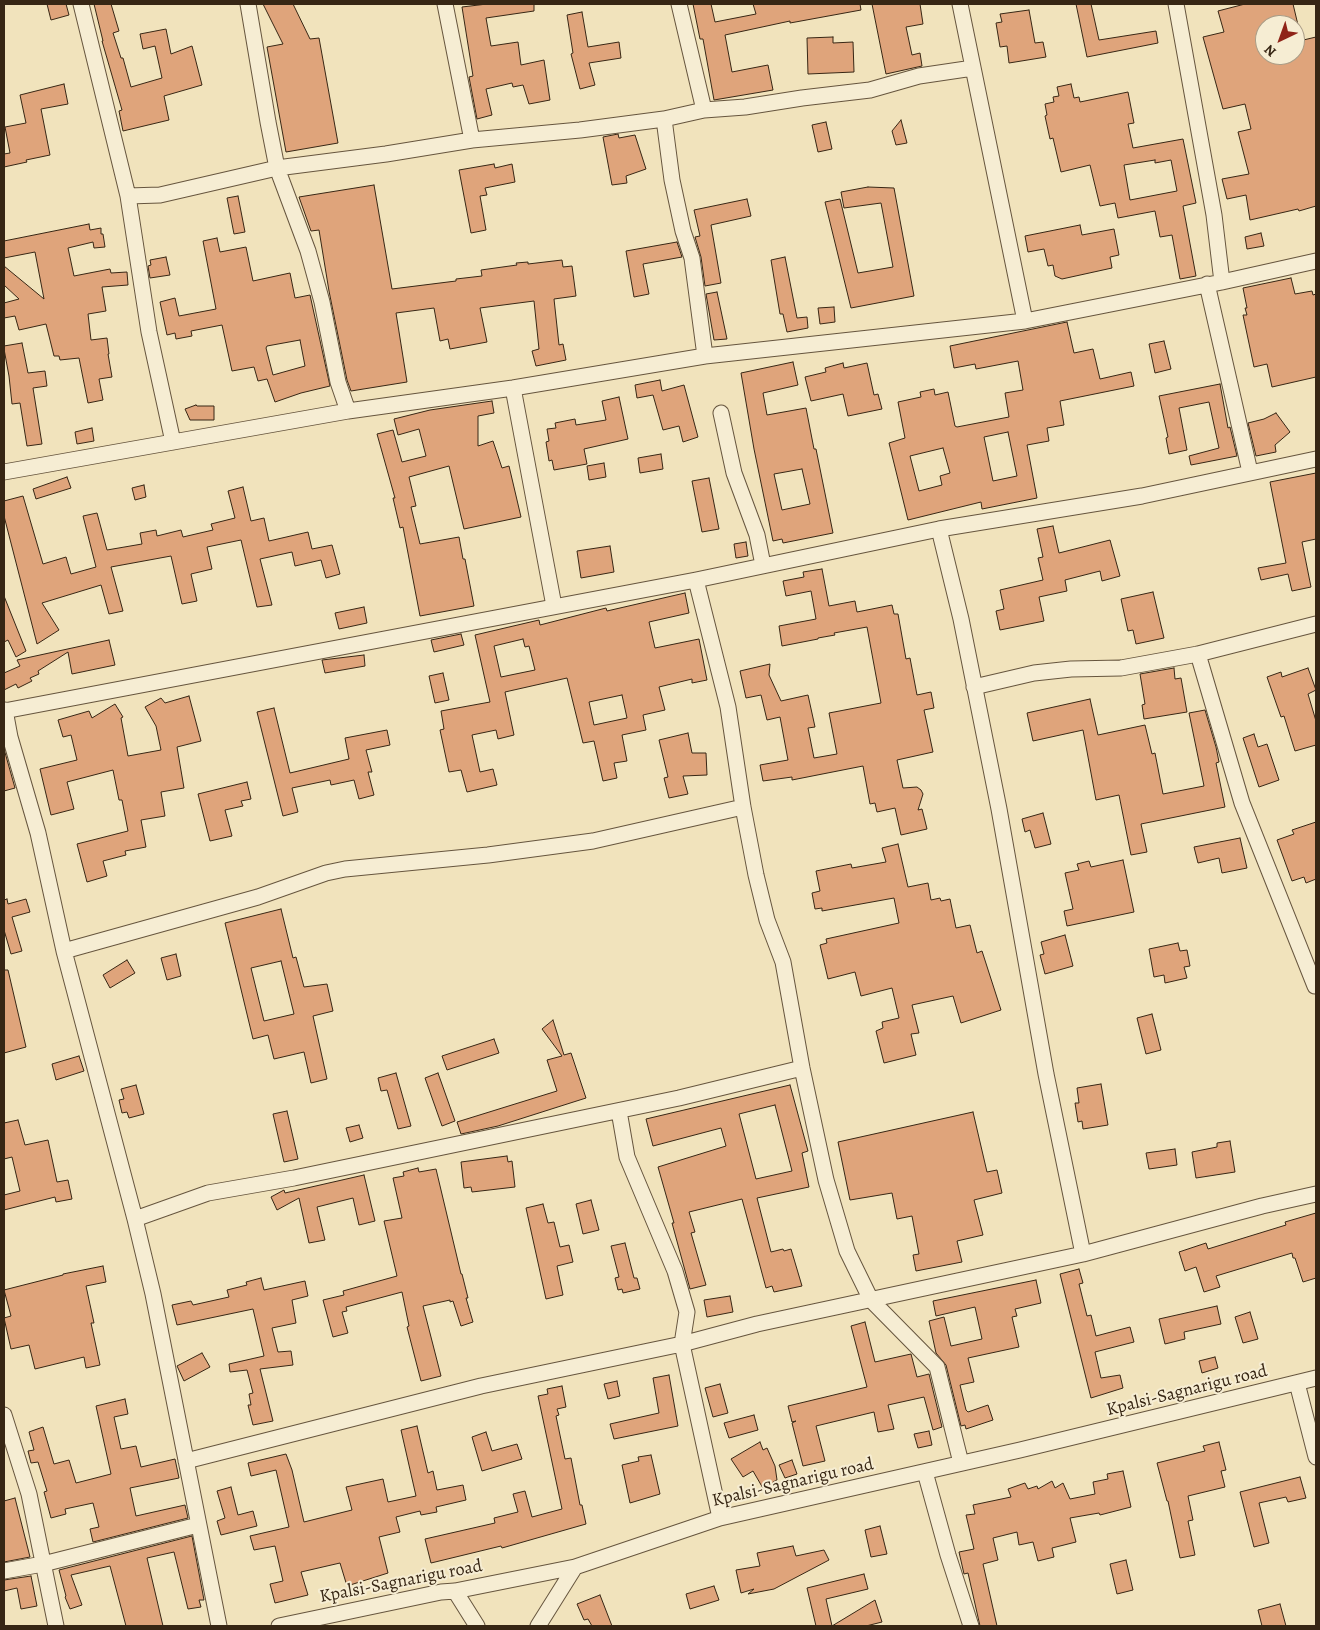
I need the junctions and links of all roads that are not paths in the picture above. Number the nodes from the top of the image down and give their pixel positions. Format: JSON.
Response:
{"nodes":[{"id":1,"x":81,"y":4,"type":"edge"},
{"id":2,"x":248,"y":4,"type":"edge"},
{"id":3,"x":445,"y":4,"type":"edge"},
{"id":4,"x":679,"y":4,"type":"edge"},
{"id":5,"x":960,"y":4,"type":"edge"},
{"id":6,"x":1178,"y":4,"type":"edge"},
{"id":7,"x":973,"y":68,"type":"junction"},
{"id":8,"x":704,"y":110,"type":"junction"},
{"id":9,"x":664,"y":119,"type":"junction"},
{"id":10,"x":472,"y":140,"type":"junction"},
{"id":11,"x":277,"y":168,"type":"junction"},
{"id":12,"x":128,"y":196,"type":"junction"},
{"id":13,"x":1316,"y":261,"type":"edge"},
{"id":14,"x":1215,"y":283,"type":"junction"},
{"id":15,"x":1025,"y":321,"type":"junction"},
{"id":16,"x":705,"y":356,"type":"junction"},
{"id":17,"x":512,"y":388,"type":"junction"},
{"id":18,"x":348,"y":411,"type":"junction"},
{"id":19,"x":721,"y":413,"type":"dead end"},
{"id":20,"x":173,"y":442,"type":"junction"},
{"id":21,"x":1316,"y":459,"type":"edge"},
{"id":22,"x":4,"y":472,"type":"edge"},
{"id":23,"x":1250,"y":472,"type":"junction"},
{"id":24,"x":939,"y":529,"type":"junction"},
{"id":25,"x":763,"y":565,"type":"junction"},
{"id":26,"x":696,"y":580,"type":"junction"},
{"id":27,"x":554,"y":606,"type":"junction"},
{"id":28,"x":1316,"y":624,"type":"edge"},
{"id":29,"x":1198,"y":654,"type":"junction"},
{"id":30,"x":974,"y":687,"type":"junction"},
{"id":31,"x":5,"y":710,"type":"edge"},
{"id":32,"x":743,"y":808,"type":"junction"},
{"id":33,"x":64,"y":951,"type":"junction"},
{"id":34,"x":1316,"y":988,"type":"edge"},
{"id":35,"x":802,"y":1068,"type":"junction"},
{"id":36,"x":619,"y":1111,"type":"junction"},
{"id":37,"x":1316,"y":1194,"type":"edge"},
{"id":38,"x":135,"y":1219,"type":"junction"},
{"id":39,"x":1083,"y":1254,"type":"junction"},
{"id":40,"x":870,"y":1300,"type":"junction"},
{"id":41,"x":682,"y":1344,"type":"junction"},
{"id":42,"x":1316,"y":1378,"type":"edge"},
{"id":43,"x":1297,"y":1383,"type":"junction"},
{"id":44,"x":4,"y":1415,"type":"edge"},
{"id":45,"x":1316,"y":1457,"type":"edge"},
{"id":46,"x":186,"y":1461,"type":"junction"},
{"id":47,"x":961,"y":1464,"type":"junction"},
{"id":48,"x":925,"y":1472,"type":"junction"},
{"id":49,"x":720,"y":1518,"type":"junction"},
{"id":50,"x":198,"y":1525,"type":"junction"},
{"id":51,"x":43,"y":1564,"type":"junction"},
{"id":52,"x":575,"y":1566,"type":"junction"},
{"id":53,"x":4,"y":1571,"type":"edge"},
{"id":54,"x":455,"y":1591,"type":"junction"},
{"id":55,"x":56,"y":1626,"type":"edge"},
{"id":56,"x":219,"y":1626,"type":"edge"},
{"id":57,"x":279,"y":1626,"type":"edge"},
{"id":58,"x":476,"y":1626,"type":"edge"},
{"id":59,"x":538,"y":1626,"type":"edge"},
{"id":60,"x":970,"y":1626,"type":"edge"}],
"edges":[{"from":1,"to":12,"type":"street"},
{"from":2,"to":11,"type":"street"},
{"from":3,"to":10,"type":"street"},
{"from":4,"to":8,"type":"street"},
{"from":5,"to":7,"type":"street"},
{"from":6,"to":14,"type":"street"},
{"from":7,"to":8,"type":"street"},
{"from":7,"to":15,"type":"street"},
{"from":8,"to":9,"type":"street"},
{"from":9,"to":10,"type":"street"},
{"from":9,"to":16,"type":"street"},
{"from":10,"to":11,"type":"street"},
{"from":11,"to":12,"type":"street"},
{"from":11,"to":18,"type":"street"},
{"from":12,"to":20,"type":"street"},
{"from":13,"to":14,"type":"street"},
{"from":14,"to":15,"type":"street"},
{"from":14,"to":23,"type":"street"},
{"from":15,"to":16,"type":"street"},
{"from":16,"to":17,"type":"street"},
{"from":17,"to":18,"type":"street"},
{"from":17,"to":27,"type":"street"},
{"from":18,"to":20,"type":"street"},
{"from":19,"to":25,"type":"street"},
{"from":20,"to":22,"type":"street"},
{"from":21,"to":23,"type":"street"},
{"from":23,"to":24,"type":"street"},
{"from":24,"to":25,"type":"street"},
{"from":24,"to":30,"type":"street"},
{"from":25,"to":26,"type":"street"},
{"from":26,"to":27,"type":"street"},
{"from":26,"to":32,"type":"street"},
{"from":27,"to":31,"type":"street"},
{"from":28,"to":29,"type":"street"},
{"from":29,"to":30,"type":"street"},
{"from":29,"to":34,"type":"street"},
{"from":30,"to":39,"type":"street"},
{"from":31,"to":33,"type":"street"},
{"from":32,"to":33,"type":"street"},
{"from":32,"to":35,"type":"street"},
{"from":33,"to":38,"type":"street"},
{"from":35,"to":36,"type":"street"},
{"from":35,"to":40,"type":"street"},
{"from":36,"to":38,"type":"street"},
{"from":36,"to":41,"type":"street"},
{"from":37,"to":39,"type":"street"},
{"from":38,"to":46,"type":"street"},
{"from":39,"to":40,"type":"street"},
{"from":40,"to":41,"type":"street"},
{"from":40,"to":47,"type":"street"},
{"from":41,"to":46,"type":"street"},
{"from":41,"to":49,"type":"street"},
{"from":42,"to":43,"type":"street","name":"Kpalsi-Sagnarigu road"},
{"from":43,"to":45,"type":"street"},
{"from":43,"to":47,"type":"street","name":"Kpalsi-Sagnarigu road"},
{"from":44,"to":51,"type":"street"},
{"from":46,"to":50,"type":"street"},
{"from":47,"to":48,"type":"street","name":"Kpalsi-Sagnarigu road"},
{"from":48,"to":49,"type":"street","name":"Kpalsi-Sagnarigu road"},
{"from":48,"to":60,"type":"street"},
{"from":49,"to":52,"type":"street","name":"Kpalsi-Sagnarigu road"},
{"from":50,"to":51,"type":"street"},
{"from":50,"to":56,"type":"street"},
{"from":51,"to":53,"type":"street"},
{"from":51,"to":55,"type":"street"},
{"from":52,"to":54,"type":"street","name":"Kpalsi-Sagnarigu road"},
{"from":52,"to":59,"type":"street"},
{"from":54,"to":57,"type":"street","name":"Kpalsi-Sagnarigu road"},
{"from":54,"to":58,"type":"street"}]}
